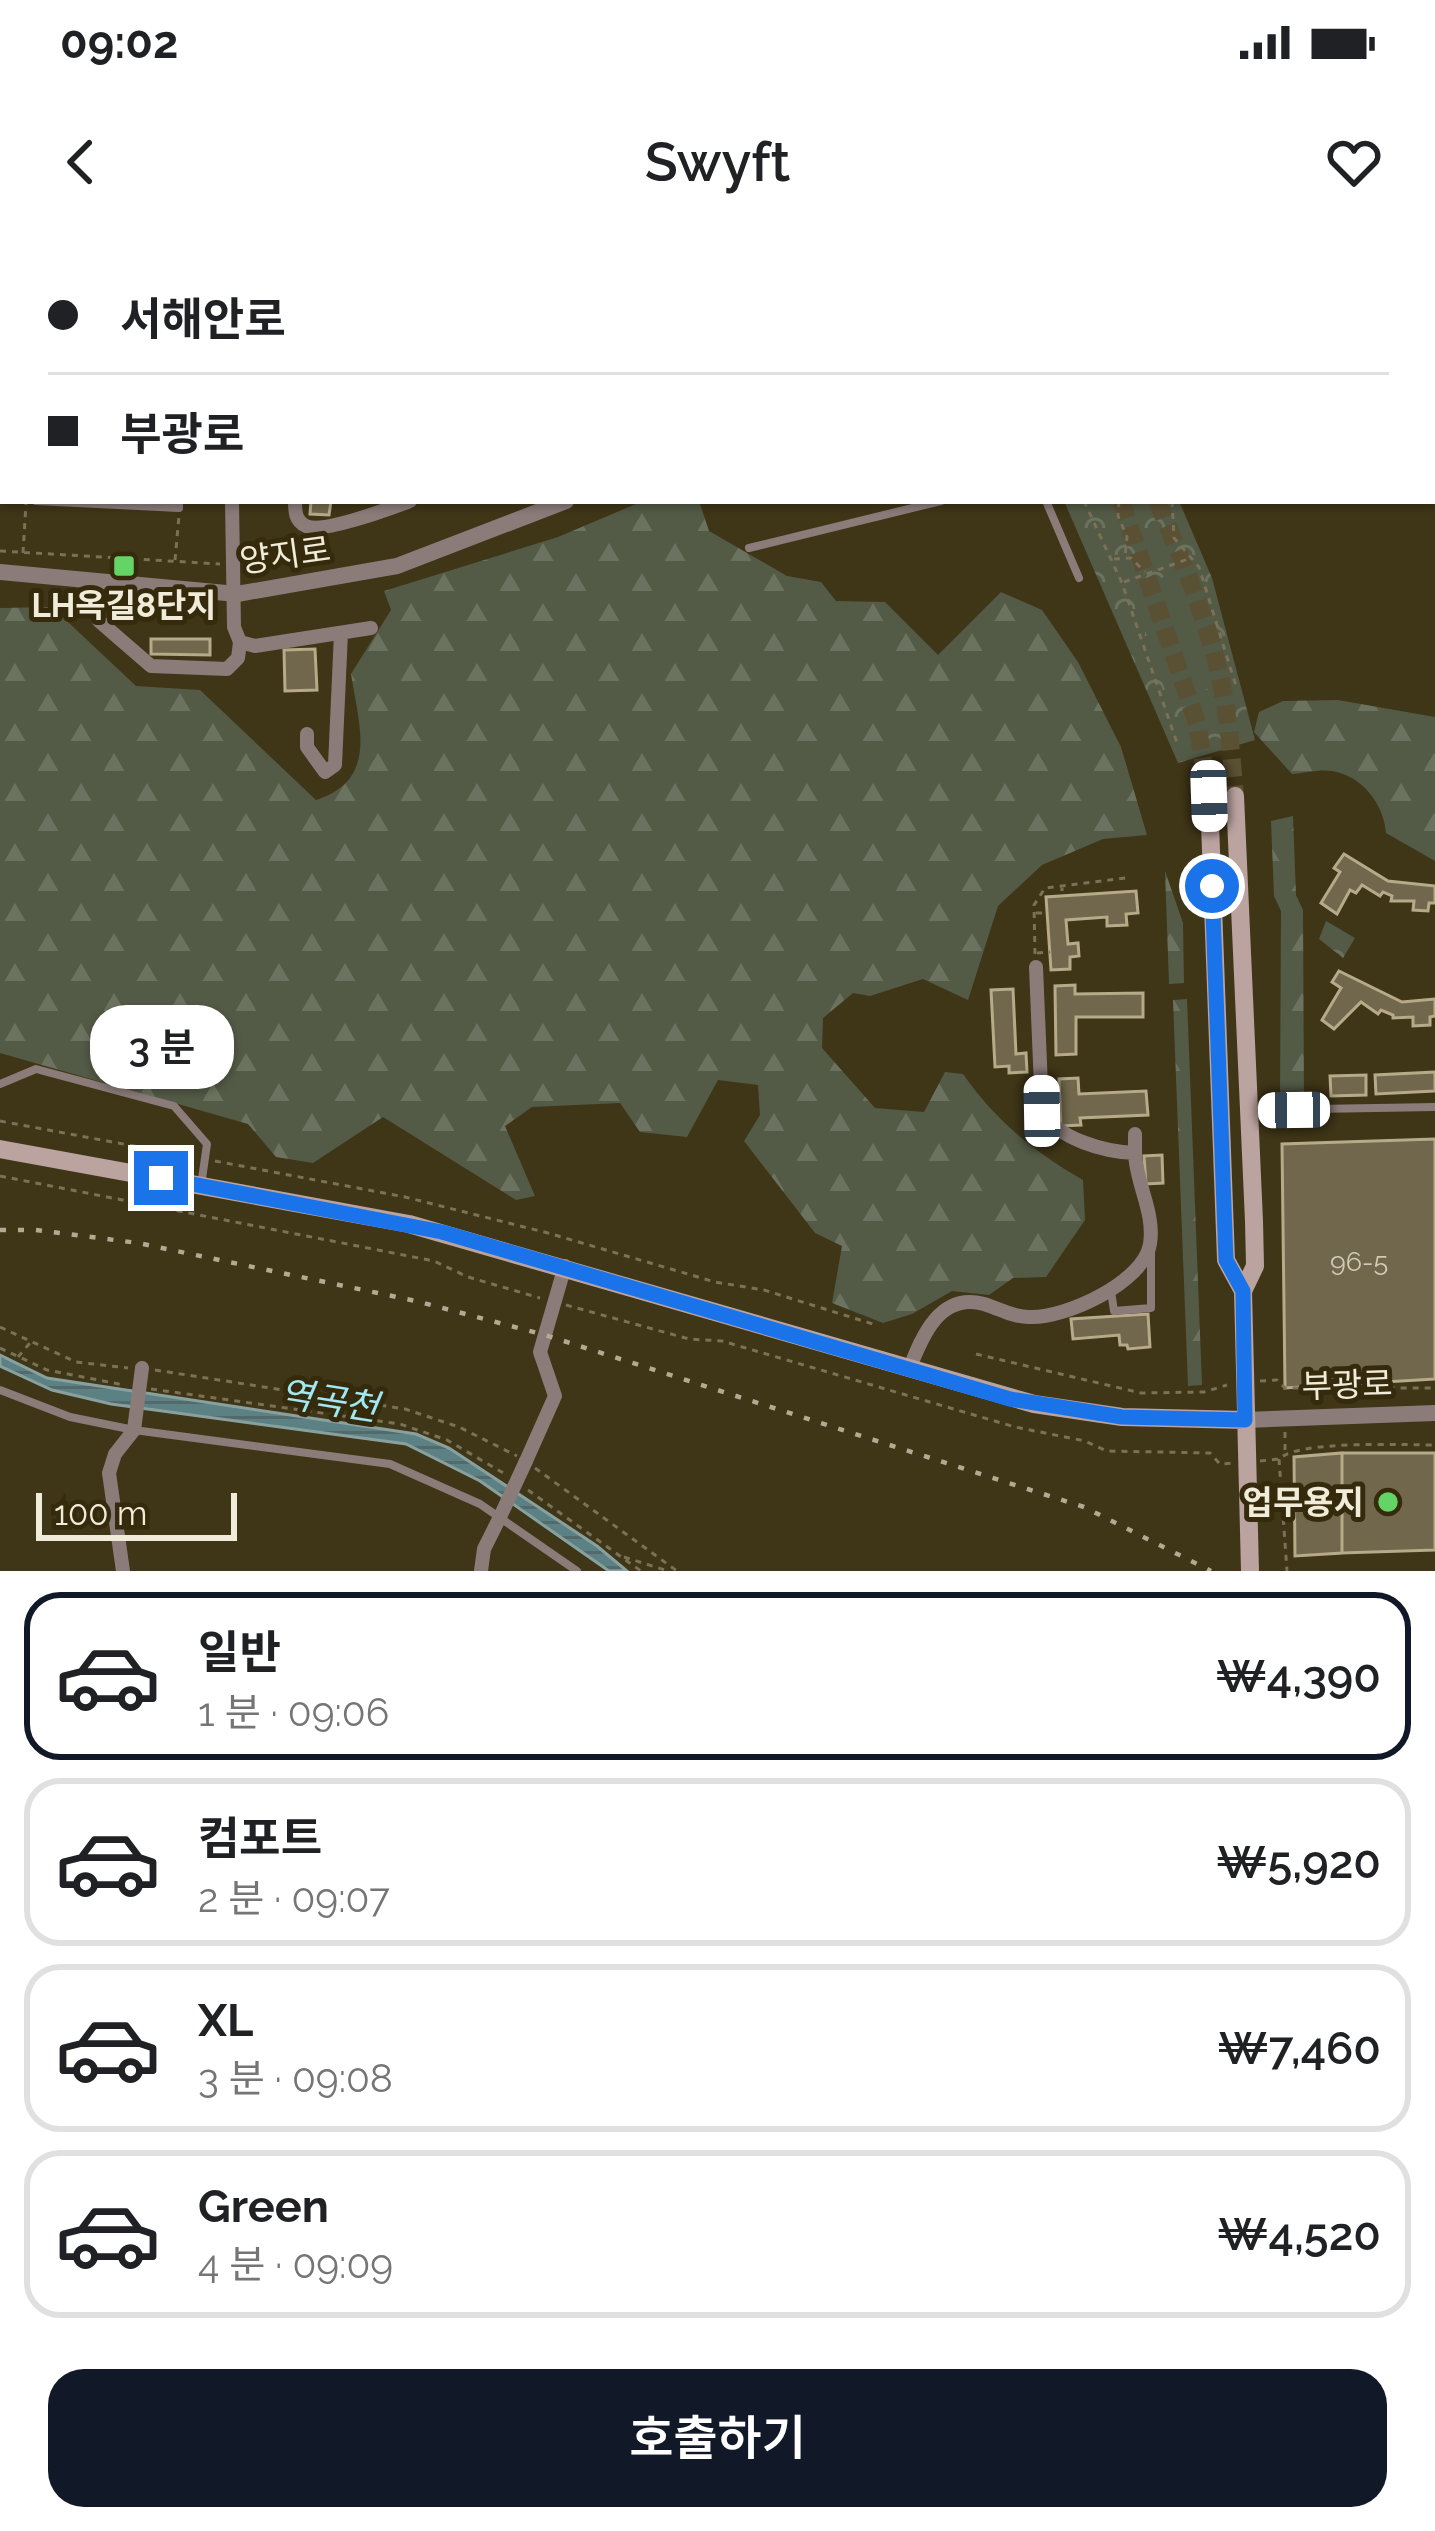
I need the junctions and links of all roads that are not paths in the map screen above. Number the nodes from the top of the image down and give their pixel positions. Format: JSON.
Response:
{"nodes":[{"id":1,"x":232,"y":504,"type":"edge"},
{"id":2,"x":296,"y":504,"type":"edge"},
{"id":3,"x":400,"y":504,"type":"edge"},
{"id":4,"x":558,"y":504,"type":"edge"},
{"id":5,"x":929,"y":504,"type":"edge"},
{"id":6,"x":1047,"y":504,"type":"edge"},
{"id":7,"x":749,"y":548,"type":"dead end"},
{"id":8,"x":0,"y":572,"type":"edge"},
{"id":9,"x":1079,"y":578,"type":"dead end"},
{"id":10,"x":237,"y":594,"type":"junction"},
{"id":11,"x":99,"y":621,"type":"dead end"},
{"id":12,"x":370,"y":628,"type":"dead end"},
{"id":13,"x":341,"y":633,"type":"junction"},
{"id":14,"x":239,"y":641,"type":"junction"},
{"id":15,"x":307,"y":734,"type":"dead end"},
{"id":16,"x":1209,"y":796,"type":"tunnel mouth"},
{"id":17,"x":1235,"y":796,"type":"tunnel mouth"},
{"id":18,"x":1035,"y":960,"type":"road end"},
{"id":19,"x":0,"y":1084,"type":"edge"},
{"id":20,"x":1435,"y":1107,"type":"edge"},
{"id":21,"x":1247,"y":1111,"type":"junction"},
{"id":22,"x":1135,"y":1134,"type":"dead end"},
{"id":23,"x":0,"y":1148,"type":"edge"},
{"id":24,"x":1135,"y":1153,"type":"junction"},
{"id":25,"x":201,"y":1186,"type":"junction"},
{"id":26,"x":1151,"y":1241,"type":"junction"},
{"id":27,"x":565,"y":1267,"type":"junction"},
{"id":28,"x":1111,"y":1290,"type":"junction"},
{"id":29,"x":1243,"y":1291,"type":"junction"},
{"id":30,"x":142,"y":1368,"type":"road end"},
{"id":31,"x":909,"y":1370,"type":"junction"},
{"id":32,"x":0,"y":1390,"type":"edge"},
{"id":33,"x":1435,"y":1413,"type":"edge"},
{"id":34,"x":1245,"y":1420,"type":"junction"},
{"id":35,"x":134,"y":1430,"type":"junction"},
{"id":36,"x":500,"y":1517,"type":"junction"},
{"id":37,"x":122,"y":1571,"type":"edge"},
{"id":38,"x":481,"y":1571,"type":"edge"},
{"id":39,"x":577,"y":1571,"type":"edge"},
{"id":40,"x":1250,"y":1571,"type":"edge"}],
"edges":[{"from":1,"to":10,"type":"street"},
{"from":2,"to":3,"type":"street"},
{"from":4,"to":10,"type":"street","name":"양지로"},
{"from":5,"to":7,"type":"lane"},
{"from":6,"to":9,"type":"lane"},
{"from":8,"to":10,"type":"street","name":"양지로"},
{"from":10,"to":14,"type":"street"},
{"from":11,"to":14,"type":"street"},
{"from":12,"to":13,"type":"street"},
{"from":13,"to":14,"type":"street"},
{"from":13,"to":15,"type":"street"},
{"from":16,"to":29,"type":"main road"},
{"from":17,"to":21,"type":"main road"},
{"from":18,"to":24,"type":"street"},
{"from":19,"to":25,"type":"lane"},
{"from":20,"to":21,"type":"lane"},
{"from":21,"to":29,"type":"main road"},
{"from":22,"to":24,"type":"street"},
{"from":23,"to":25,"type":"main road","name":"부광로"},
{"from":24,"to":26,"type":"street"},
{"from":25,"to":27,"type":"main road","name":"부광로"},
{"from":26,"to":28,"type":"street"},
{"from":26,"to":28,"type":"lane"},
{"from":27,"to":31,"type":"main road","name":"부광로"},
{"from":27,"to":36,"type":"street","bridge":true},
{"from":28,"to":31,"type":"street"},
{"from":29,"to":34,"type":"main road"},
{"from":30,"to":35,"type":"street","bridge":true},
{"from":31,"to":34,"type":"main road","name":"부광로"},
{"from":32,"to":35,"type":"lane"},
{"from":33,"to":34,"type":"street","name":"부광로"},
{"from":34,"to":40,"type":"main road"},
{"from":35,"to":36,"type":"lane"},
{"from":35,"to":37,"type":"street"},
{"from":36,"to":38,"type":"street"},
{"from":36,"to":39,"type":"lane"}]}
